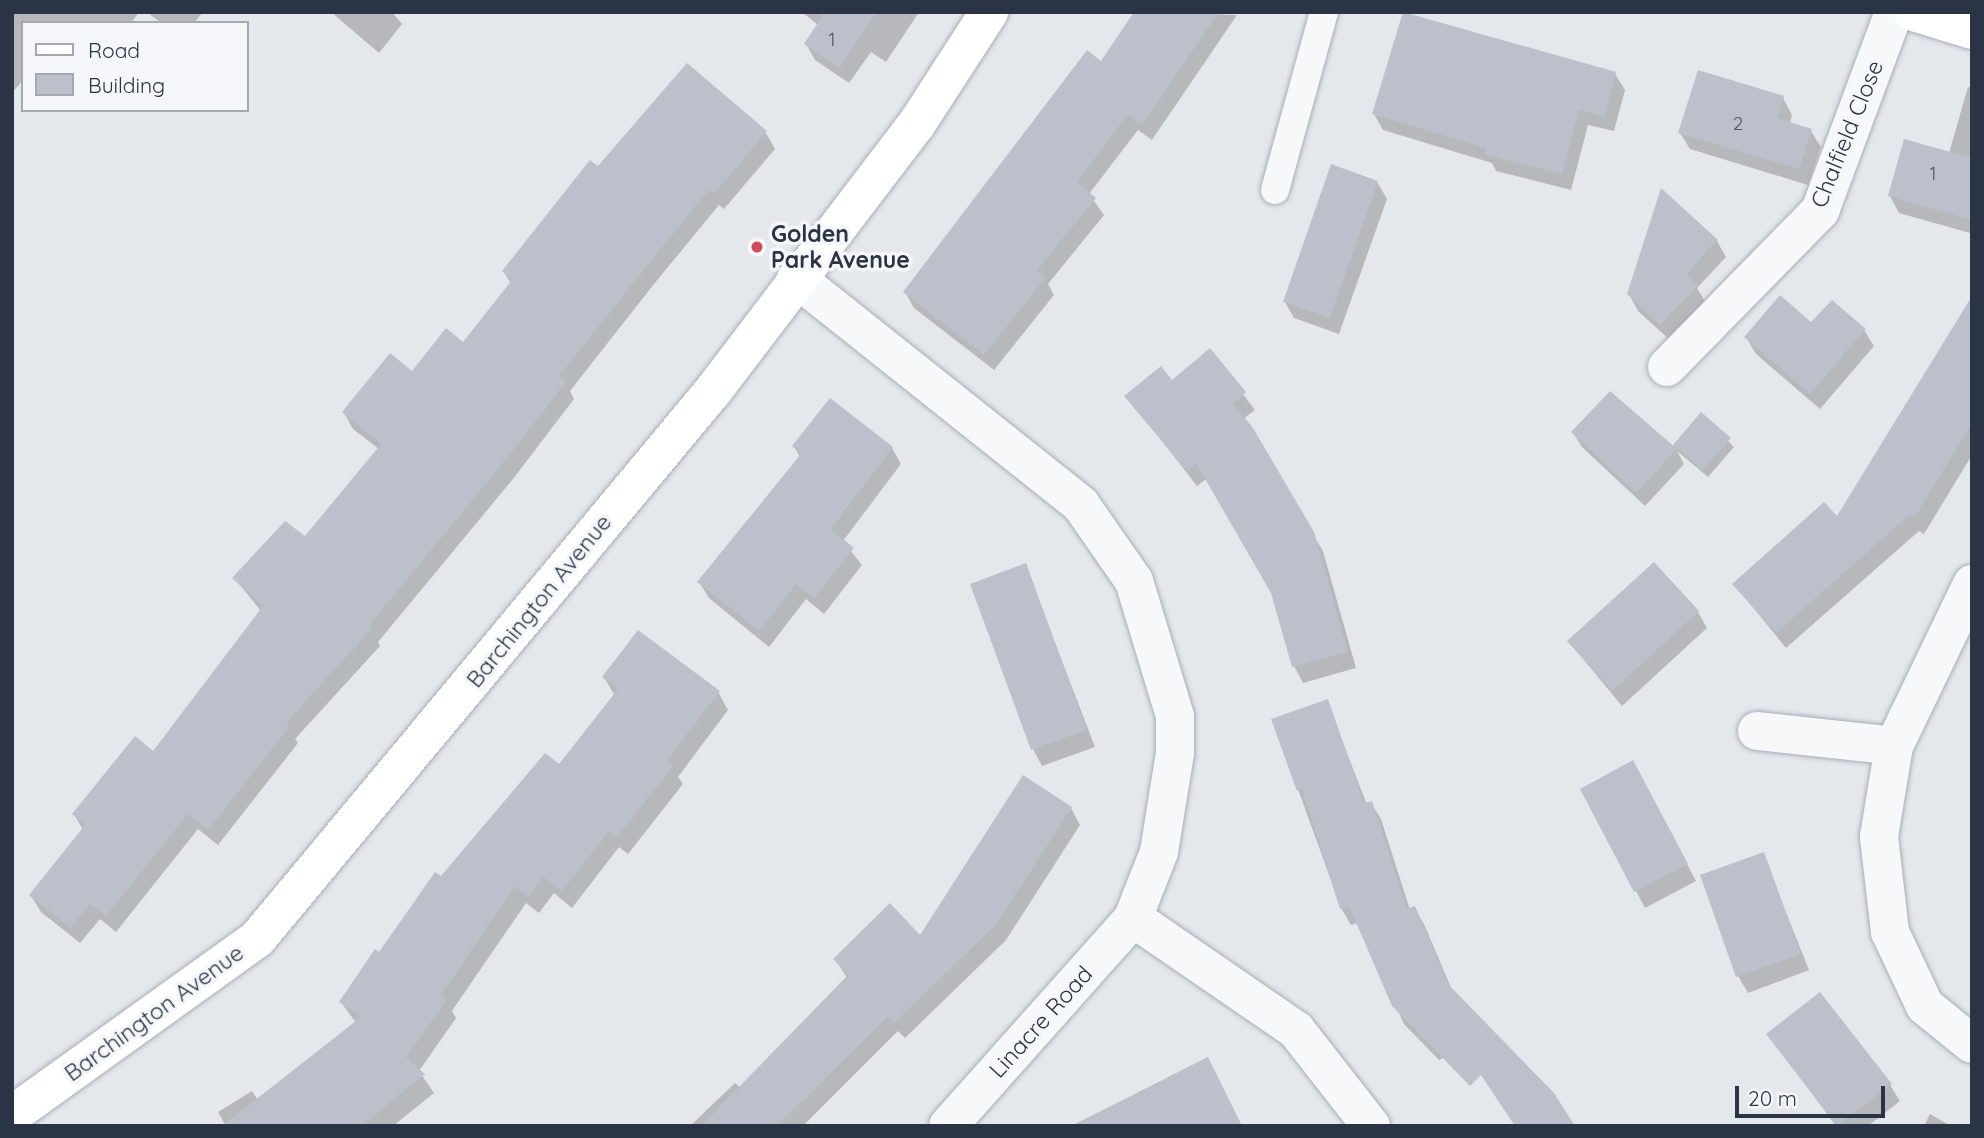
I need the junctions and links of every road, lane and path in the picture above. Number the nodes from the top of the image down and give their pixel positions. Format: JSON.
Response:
{"nodes":[{"id":1,"x":989,"y":12,"type":"edge"},
{"id":2,"x":1324,"y":12,"type":"edge"},
{"id":3,"x":1894,"y":12,"type":"edge"},
{"id":4,"x":1913,"y":12,"type":"edge"},
{"id":5,"x":1972,"y":30,"type":"edge"},
{"id":6,"x":1275,"y":190,"type":"dead end"},
{"id":7,"x":796,"y":278,"type":"junction"},
{"id":8,"x":1667,"y":367,"type":"dead end"},
{"id":9,"x":1972,"y":584,"type":"edge"},
{"id":10,"x":1757,"y":731,"type":"dead end"},
{"id":11,"x":1894,"y":746,"type":"junction"},
{"id":12,"x":1133,"y":918,"type":"junction"},
{"id":13,"x":1972,"y":1044,"type":"edge"},
{"id":14,"x":12,"y":1115,"type":"edge"},
{"id":15,"x":948,"y":1126,"type":"edge"},
{"id":16,"x":1371,"y":1126,"type":"edge"}],
"edges":[{"from":1,"to":7,"type":"street","name":"Barchington Avenue"},
{"from":2,"to":6,"type":"lane"},
{"from":3,"to":8,"type":"street","name":"Chalfield Close"},
{"from":4,"to":5,"type":"street"},
{"from":7,"to":12,"type":"street"},
{"from":7,"to":14,"type":"street","name":"Barchington Avenue"},
{"from":9,"to":11,"type":"street"},
{"from":10,"to":11,"type":"street"},
{"from":11,"to":13,"type":"street"},
{"from":12,"to":15,"type":"street","name":"Linacre Road"},
{"from":12,"to":16,"type":"street"}]}
